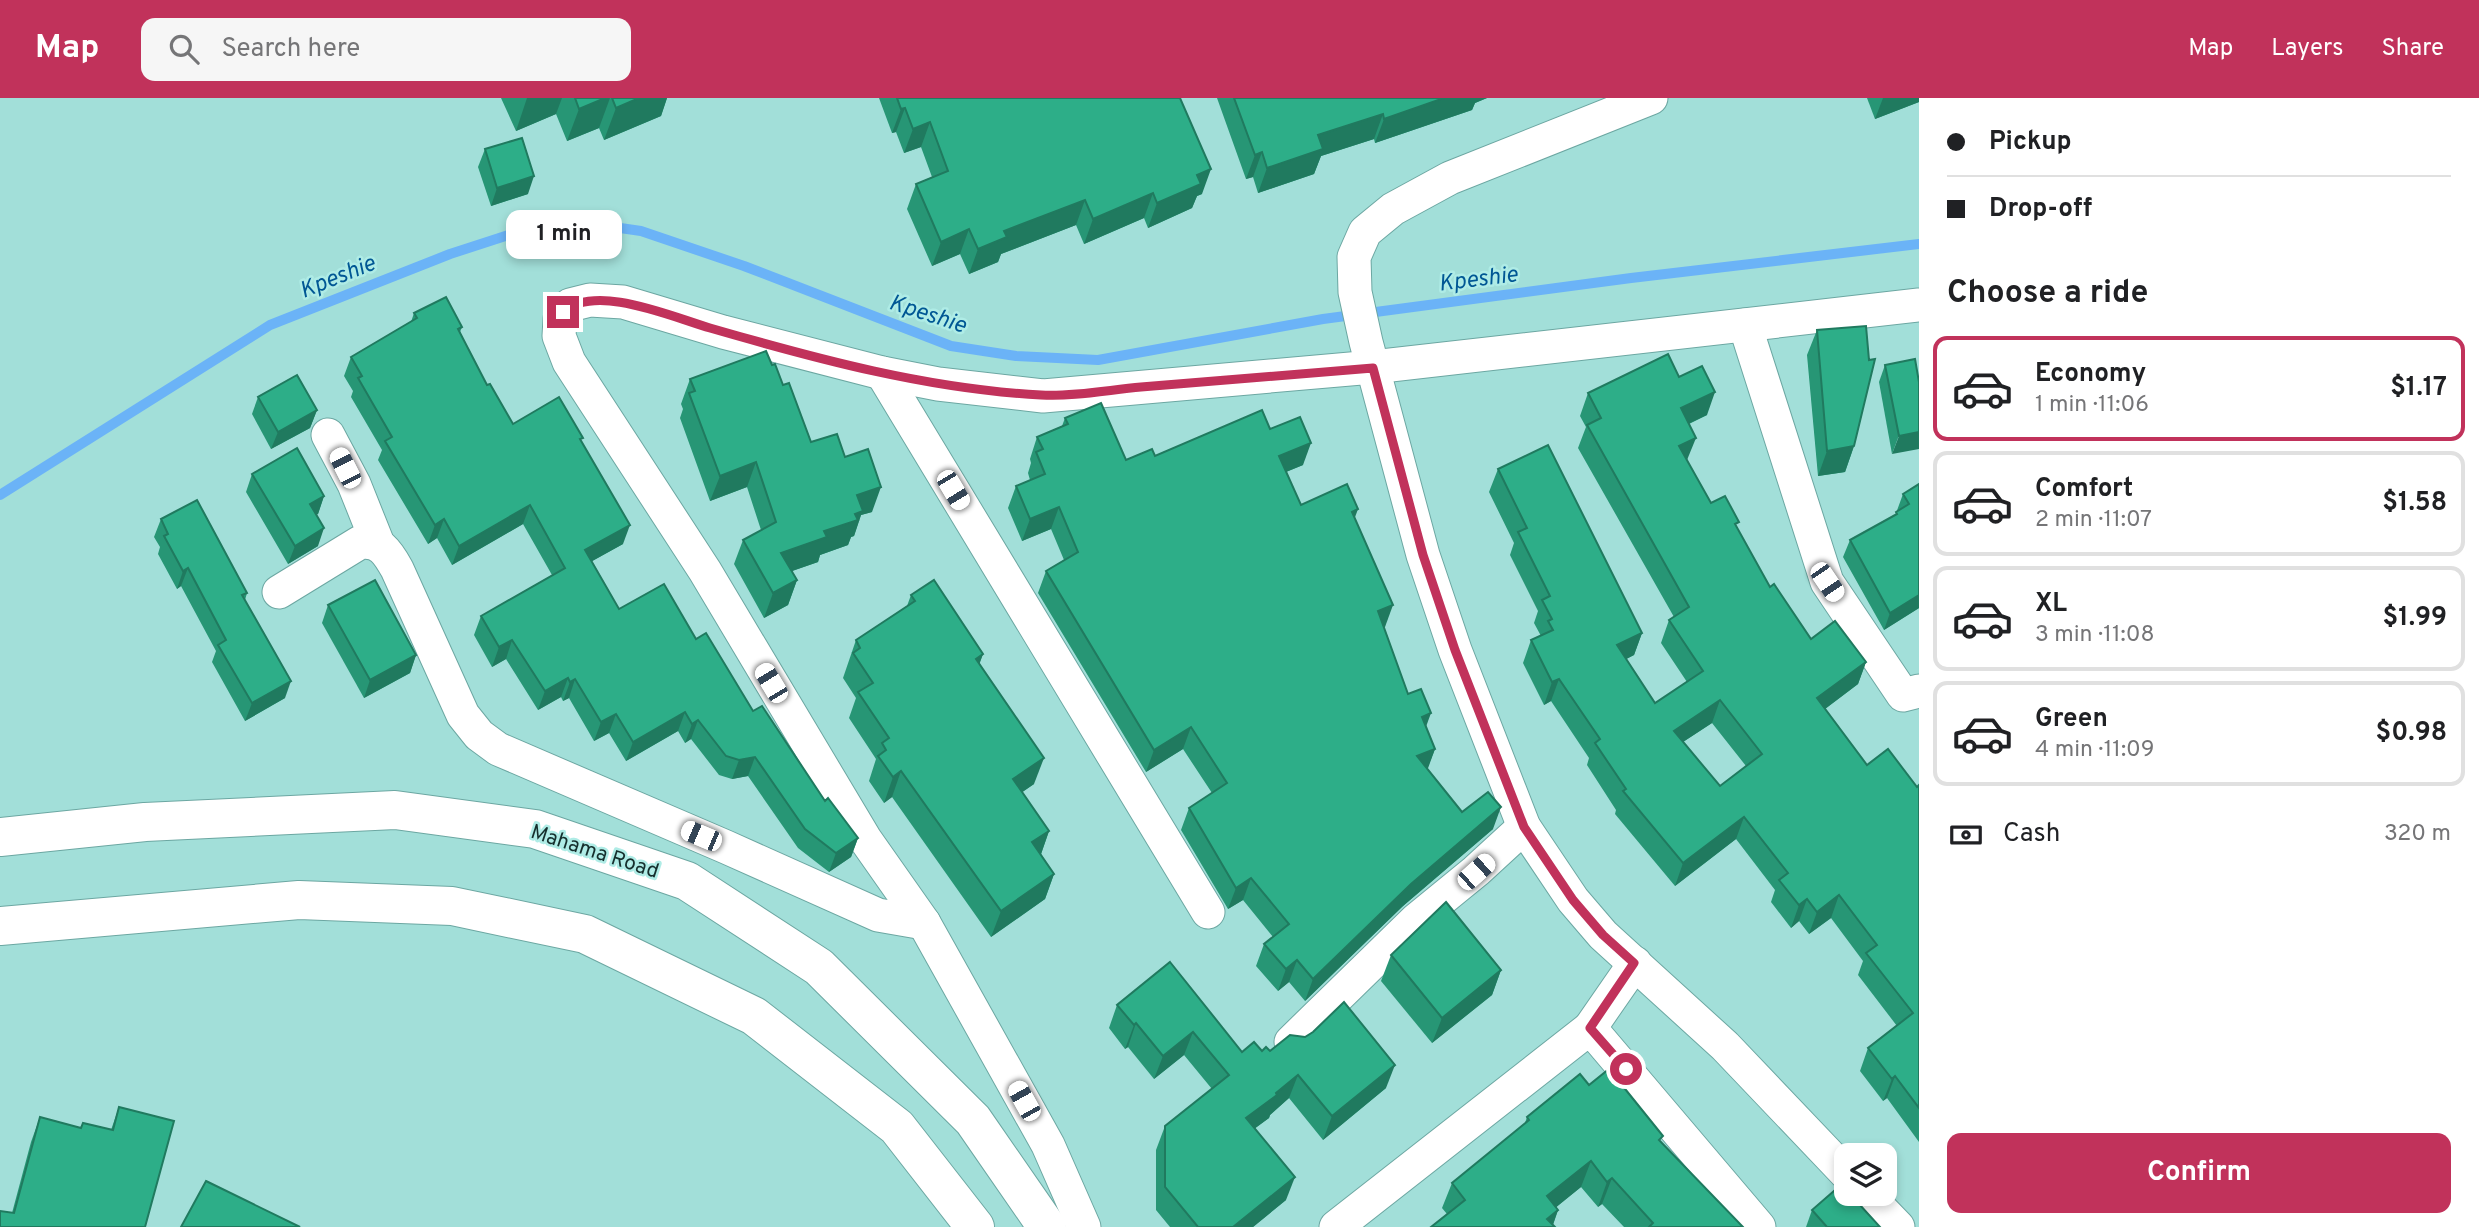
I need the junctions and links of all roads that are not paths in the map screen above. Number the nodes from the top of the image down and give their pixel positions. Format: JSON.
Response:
{"nodes":[{"id":1,"x":1651,"y":98,"type":"edge"},
{"id":2,"x":1919,"y":305,"type":"edge"},
{"id":3,"x":1745,"y":325,"type":"junction"},
{"id":4,"x":1369,"y":354,"type":"junction"},
{"id":5,"x":882,"y":373,"type":"junction"},
{"id":6,"x":328,"y":435,"type":"dead end"},
{"id":7,"x":378,"y":544,"type":"junction"},
{"id":8,"x":279,"y":592,"type":"dead end"},
{"id":9,"x":1919,"y":691,"type":"edge"},
{"id":10,"x":1524,"y":827,"type":"junction"},
{"id":11,"x":0,"y":837,"type":"edge"},
{"id":12,"x":1208,"y":912,"type":"dead end"},
{"id":13,"x":924,"y":923,"type":"junction"},
{"id":14,"x":0,"y":926,"type":"edge"},
{"id":15,"x":1634,"y":963,"type":"junction"},
{"id":16,"x":1590,"y":1028,"type":"junction"},
{"id":17,"x":1291,"y":1042,"type":"edge"},
{"id":18,"x":1834,"y":1160,"type":"edge"},
{"id":19,"x":1878,"y":1206,"type":"edge"},
{"id":20,"x":975,"y":1227,"type":"edge"},
{"id":21,"x":1047,"y":1227,"type":"edge"},
{"id":22,"x":1084,"y":1227,"type":"edge"},
{"id":23,"x":1336,"y":1227,"type":"edge"},
{"id":24,"x":1759,"y":1227,"type":"edge"},
{"id":25,"x":1898,"y":1227,"type":"edge"}],
"edges":[{"from":1,"to":4,"type":"street"},
{"from":2,"to":3,"type":"street"},
{"from":3,"to":4,"type":"street"},
{"from":3,"to":9,"type":"street"},
{"from":4,"to":5,"type":"street"},
{"from":4,"to":10,"type":"street"},
{"from":5,"to":12,"type":"street"},
{"from":5,"to":13,"type":"street"},
{"from":6,"to":7,"type":"street"},
{"from":7,"to":8,"type":"street"},
{"from":7,"to":13,"type":"street"},
{"from":10,"to":15,"type":"street"},
{"from":10,"to":17,"type":"street"},
{"from":11,"to":21,"type":"street","name":"Mahama Road"},
{"from":13,"to":22,"type":"street"},
{"from":14,"to":20,"type":"street"},
{"from":15,"to":16,"type":"street"},
{"from":15,"to":18,"type":"street"},
{"from":16,"to":23,"type":"street"},
{"from":16,"to":24,"type":"street"},
{"from":19,"to":25,"type":"street"}]}
